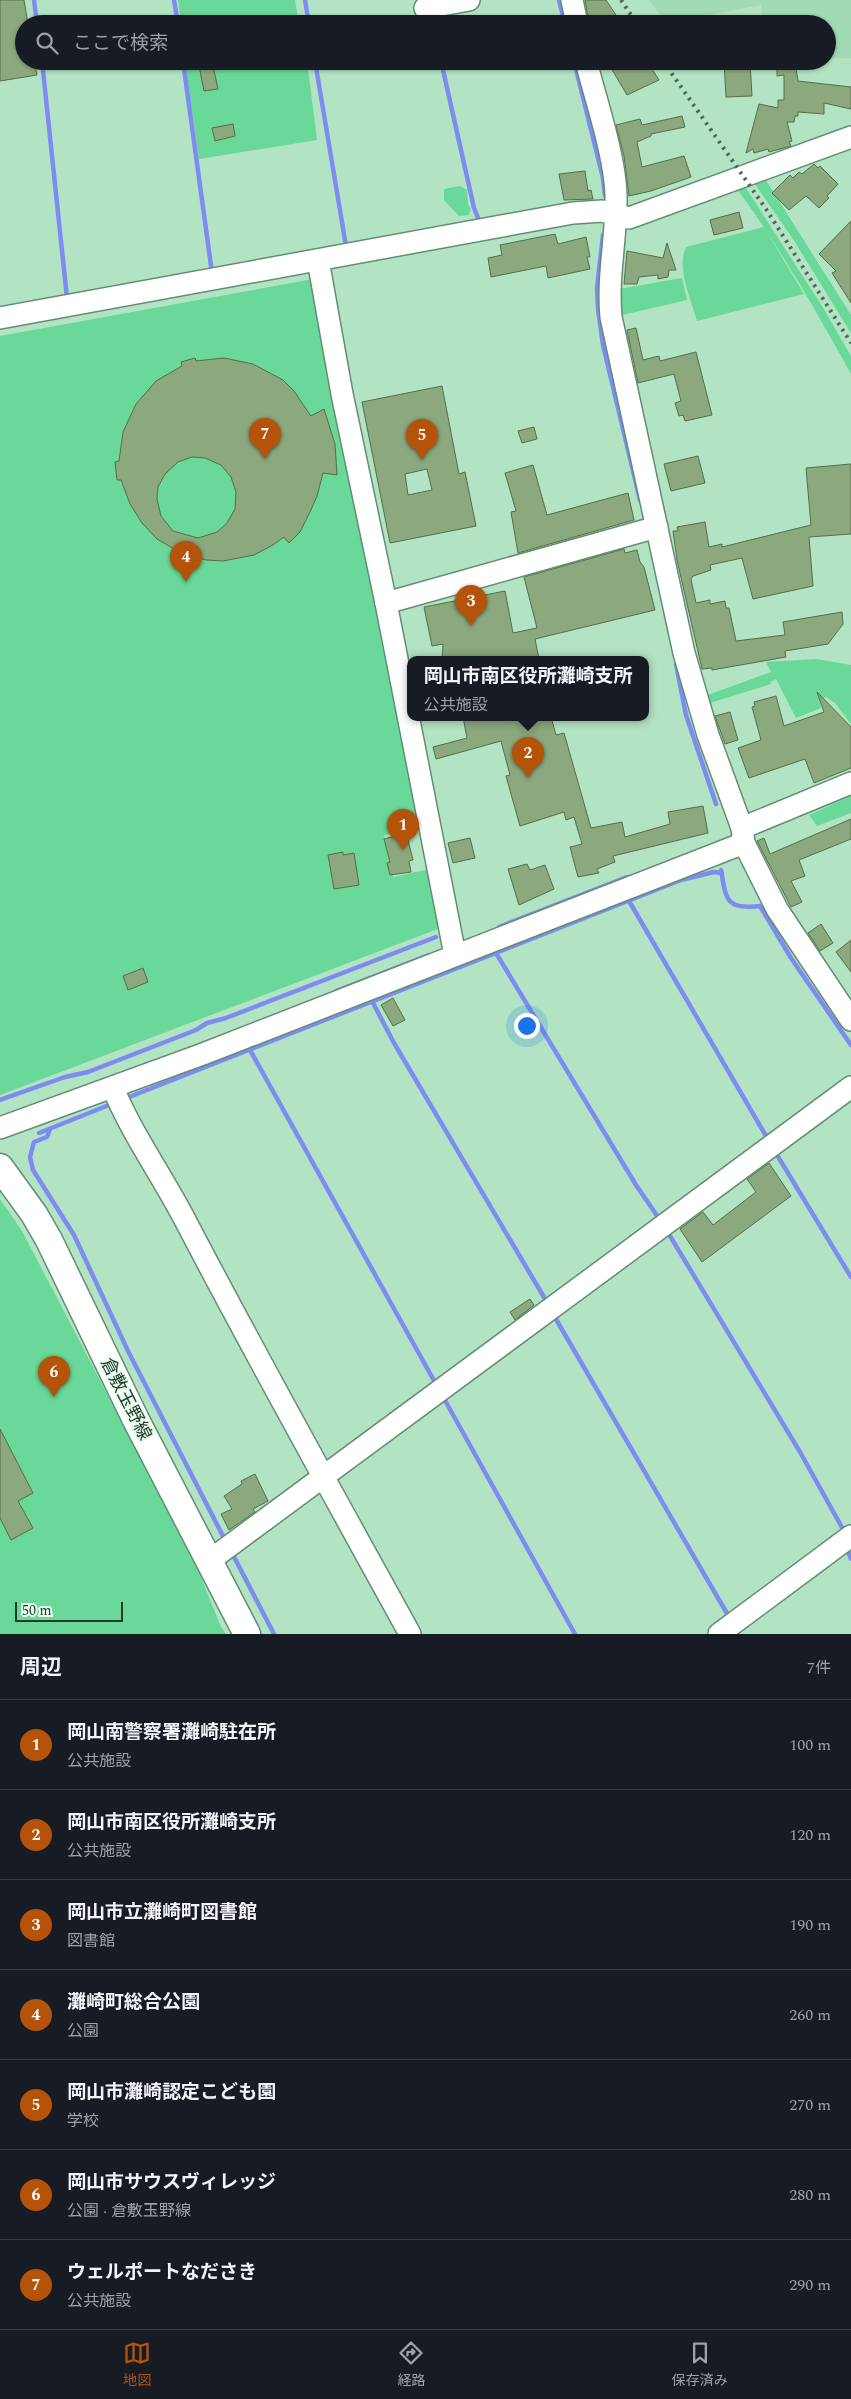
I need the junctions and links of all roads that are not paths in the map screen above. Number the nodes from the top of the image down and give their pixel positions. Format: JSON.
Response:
{"nodes":[{"id":1,"x":468,"y":0,"type":"edge"},
{"id":2,"x":572,"y":0,"type":"edge"},
{"id":3,"x":428,"y":7,"type":"dead end"},
{"id":4,"x":575,"y":15,"type":"edge"},
{"id":5,"x":588,"y":70,"type":"edge"},
{"id":6,"x":851,"y":137,"type":"edge"},
{"id":7,"x":615,"y":215,"type":"junction"},
{"id":8,"x":318,"y":260,"type":"junction"},
{"id":9,"x":0,"y":318,"type":"edge"},
{"id":10,"x":650,"y":529,"type":"junction"},
{"id":11,"x":386,"y":602,"type":"junction"},
{"id":12,"x":407,"y":709,"type":"edge"},
{"id":13,"x":409,"y":721,"type":"edge"},
{"id":14,"x":851,"y":783,"type":"edge"},
{"id":15,"x":743,"y":836,"type":"junction"},
{"id":16,"x":455,"y":955,"type":"junction"},
{"id":17,"x":851,"y":1020,"type":"edge"},
{"id":18,"x":851,"y":1087,"type":"edge"},
{"id":19,"x":117,"y":1096,"type":"junction"},
{"id":20,"x":0,"y":1128,"type":"edge"},
{"id":21,"x":0,"y":1167,"type":"edge"},
{"id":22,"x":323,"y":1477,"type":"junction"},
{"id":23,"x":851,"y":1536,"type":"edge"},
{"id":24,"x":221,"y":1552,"type":"junction"},
{"id":25,"x":247,"y":1634,"type":"edge"},
{"id":26,"x":410,"y":1634,"type":"edge"},
{"id":27,"x":719,"y":1634,"type":"edge"}],
"edges":[{"from":1,"to":3,"type":"street"},
{"from":2,"to":4,"type":"street"},
{"from":5,"to":7,"type":"street"},
{"from":6,"to":7,"type":"street"},
{"from":7,"to":8,"type":"street"},
{"from":7,"to":10,"type":"street"},
{"from":8,"to":9,"type":"street"},
{"from":8,"to":11,"type":"street"},
{"from":10,"to":11,"type":"street"},
{"from":10,"to":15,"type":"street"},
{"from":11,"to":12,"type":"street"},
{"from":13,"to":16,"type":"street"},
{"from":14,"to":15,"type":"street"},
{"from":15,"to":16,"type":"street"},
{"from":15,"to":17,"type":"street"},
{"from":16,"to":19,"type":"street"},
{"from":18,"to":22,"type":"street"},
{"from":19,"to":20,"type":"street"},
{"from":19,"to":22,"type":"street"},
{"from":21,"to":24,"type":"main road","name":"倉敷玉野線"},
{"from":22,"to":24,"type":"street"},
{"from":22,"to":26,"type":"street"},
{"from":23,"to":27,"type":"street"},
{"from":24,"to":25,"type":"main road","name":"倉敷玉野線"}]}
